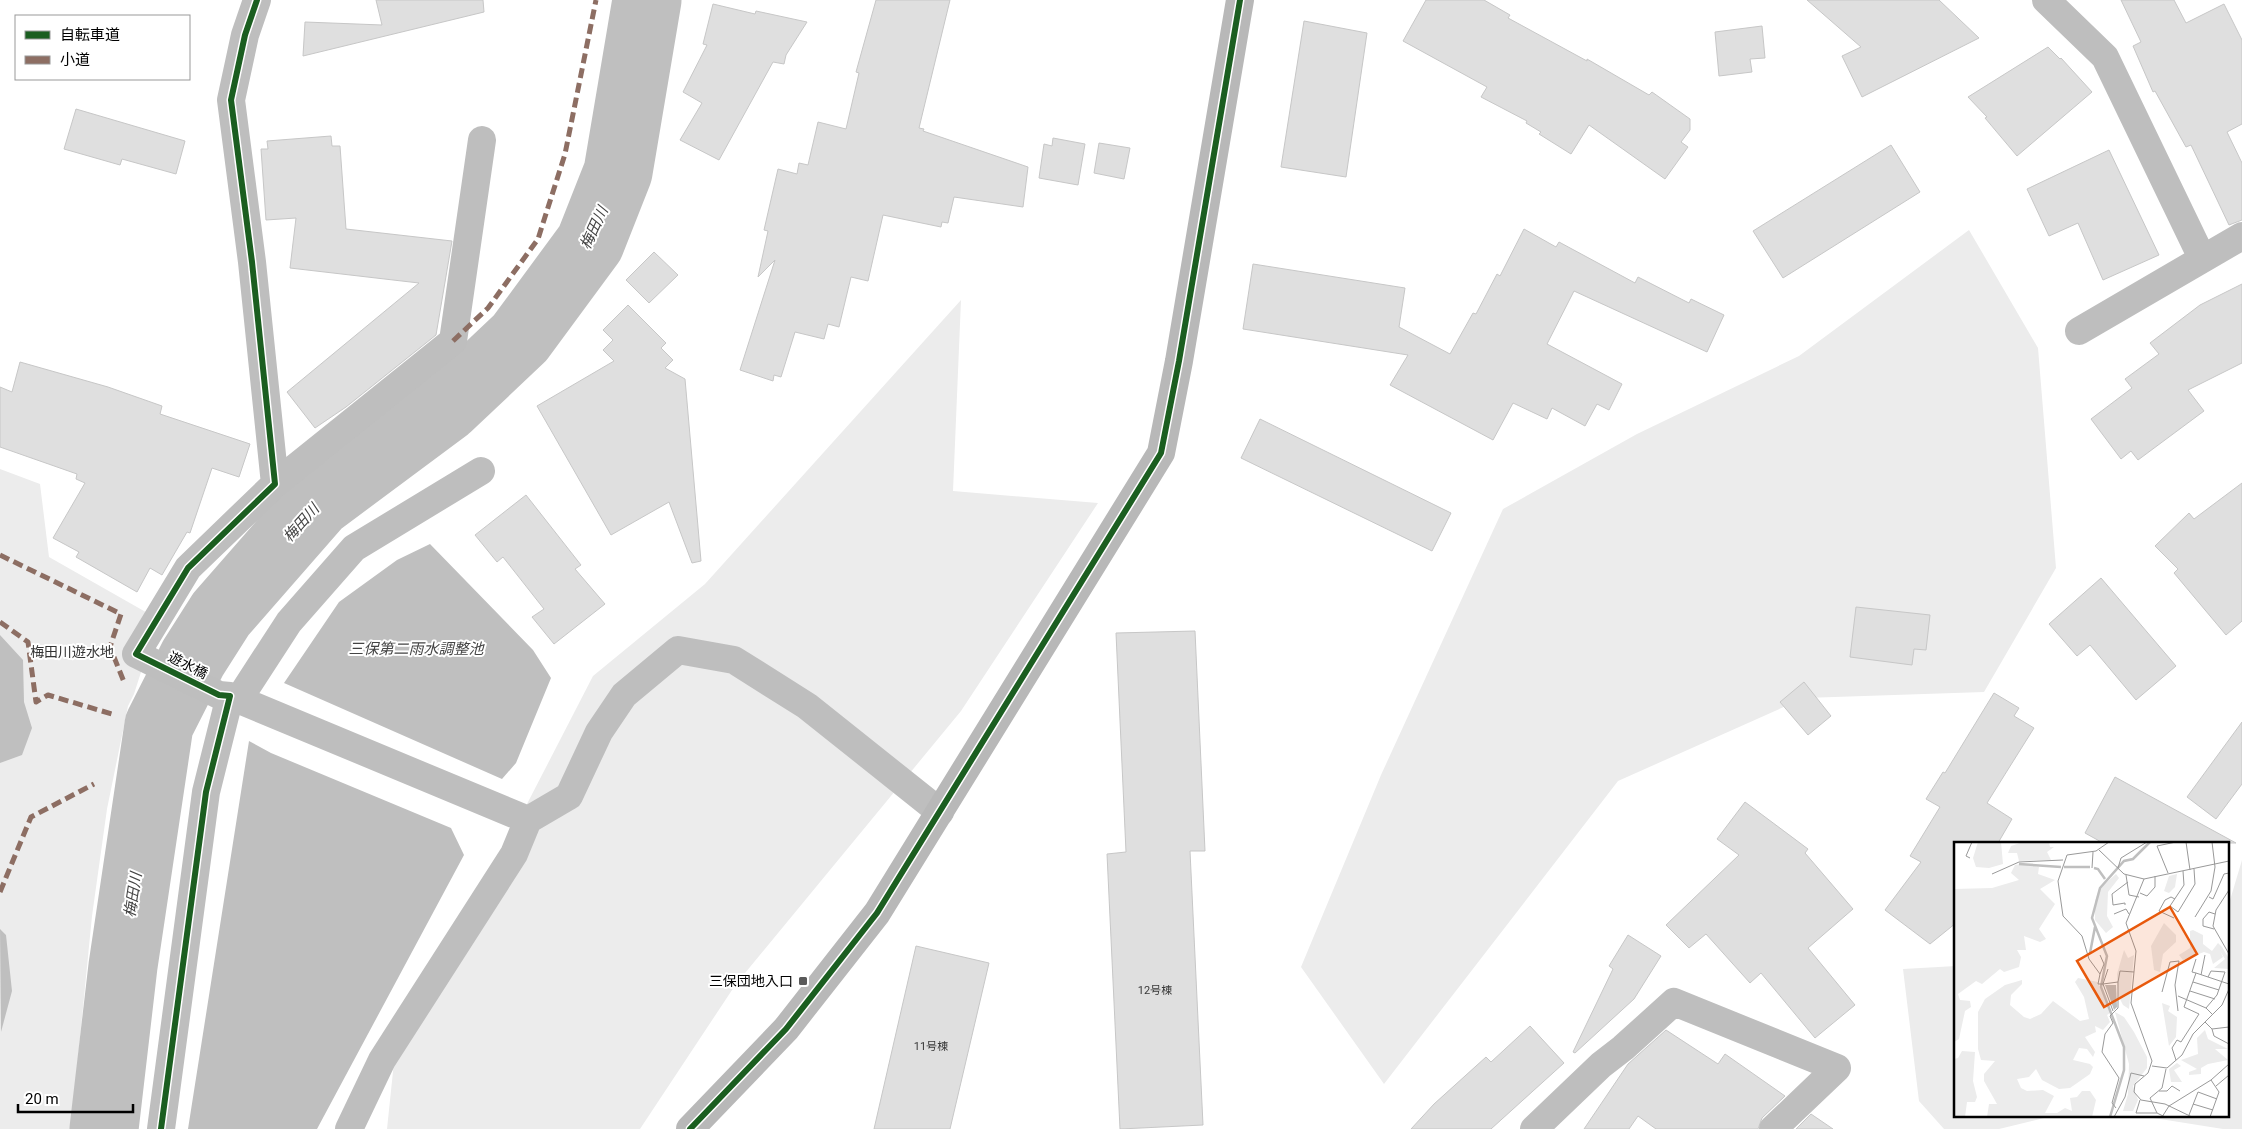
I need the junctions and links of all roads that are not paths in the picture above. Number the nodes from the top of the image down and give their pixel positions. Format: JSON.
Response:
{"nodes":[{"id":1,"x":257,"y":0,"type":"edge"},
{"id":2,"x":1240,"y":0,"type":"edge"},
{"id":3,"x":2046,"y":0,"type":"edge"},
{"id":4,"x":482,"y":140,"type":"dead end"},
{"id":5,"x":2242,"y":236,"type":"edge"},
{"id":6,"x":2202,"y":258,"type":"junction"},
{"id":7,"x":2079,"y":331,"type":"dead end"},
{"id":8,"x":481,"y":471,"type":"dead end"},
{"id":9,"x":275,"y":484,"type":"junction"},
{"id":10,"x":230,"y":697,"type":"junction"},
{"id":11,"x":940,"y":812,"type":"junction"},
{"id":12,"x":528,"y":820,"type":"junction"},
{"id":13,"x":161,"y":1129,"type":"edge"},
{"id":14,"x":349,"y":1129,"type":"edge"},
{"id":15,"x":690,"y":1129,"type":"edge"},
{"id":16,"x":1534,"y":1129,"type":"edge"},
{"id":17,"x":1773,"y":1129,"type":"edge"}],
"edges":[{"from":1,"to":9,"type":"street"},
{"from":2,"to":11,"type":"street"},
{"from":3,"to":6,"type":"street"},
{"from":4,"to":9,"type":"street"},
{"from":5,"to":6,"type":"street"},
{"from":6,"to":7,"type":"street"},
{"from":8,"to":10,"type":"street"},
{"from":9,"to":10,"type":"street","name":"遊水橋"},
{"from":10,"to":12,"type":"street","name":"遊水橋"},
{"from":10,"to":13,"type":"street"},
{"from":11,"to":12,"type":"street"},
{"from":11,"to":15,"type":"street"},
{"from":12,"to":14,"type":"street"},
{"from":16,"to":17,"type":"street"}]}
